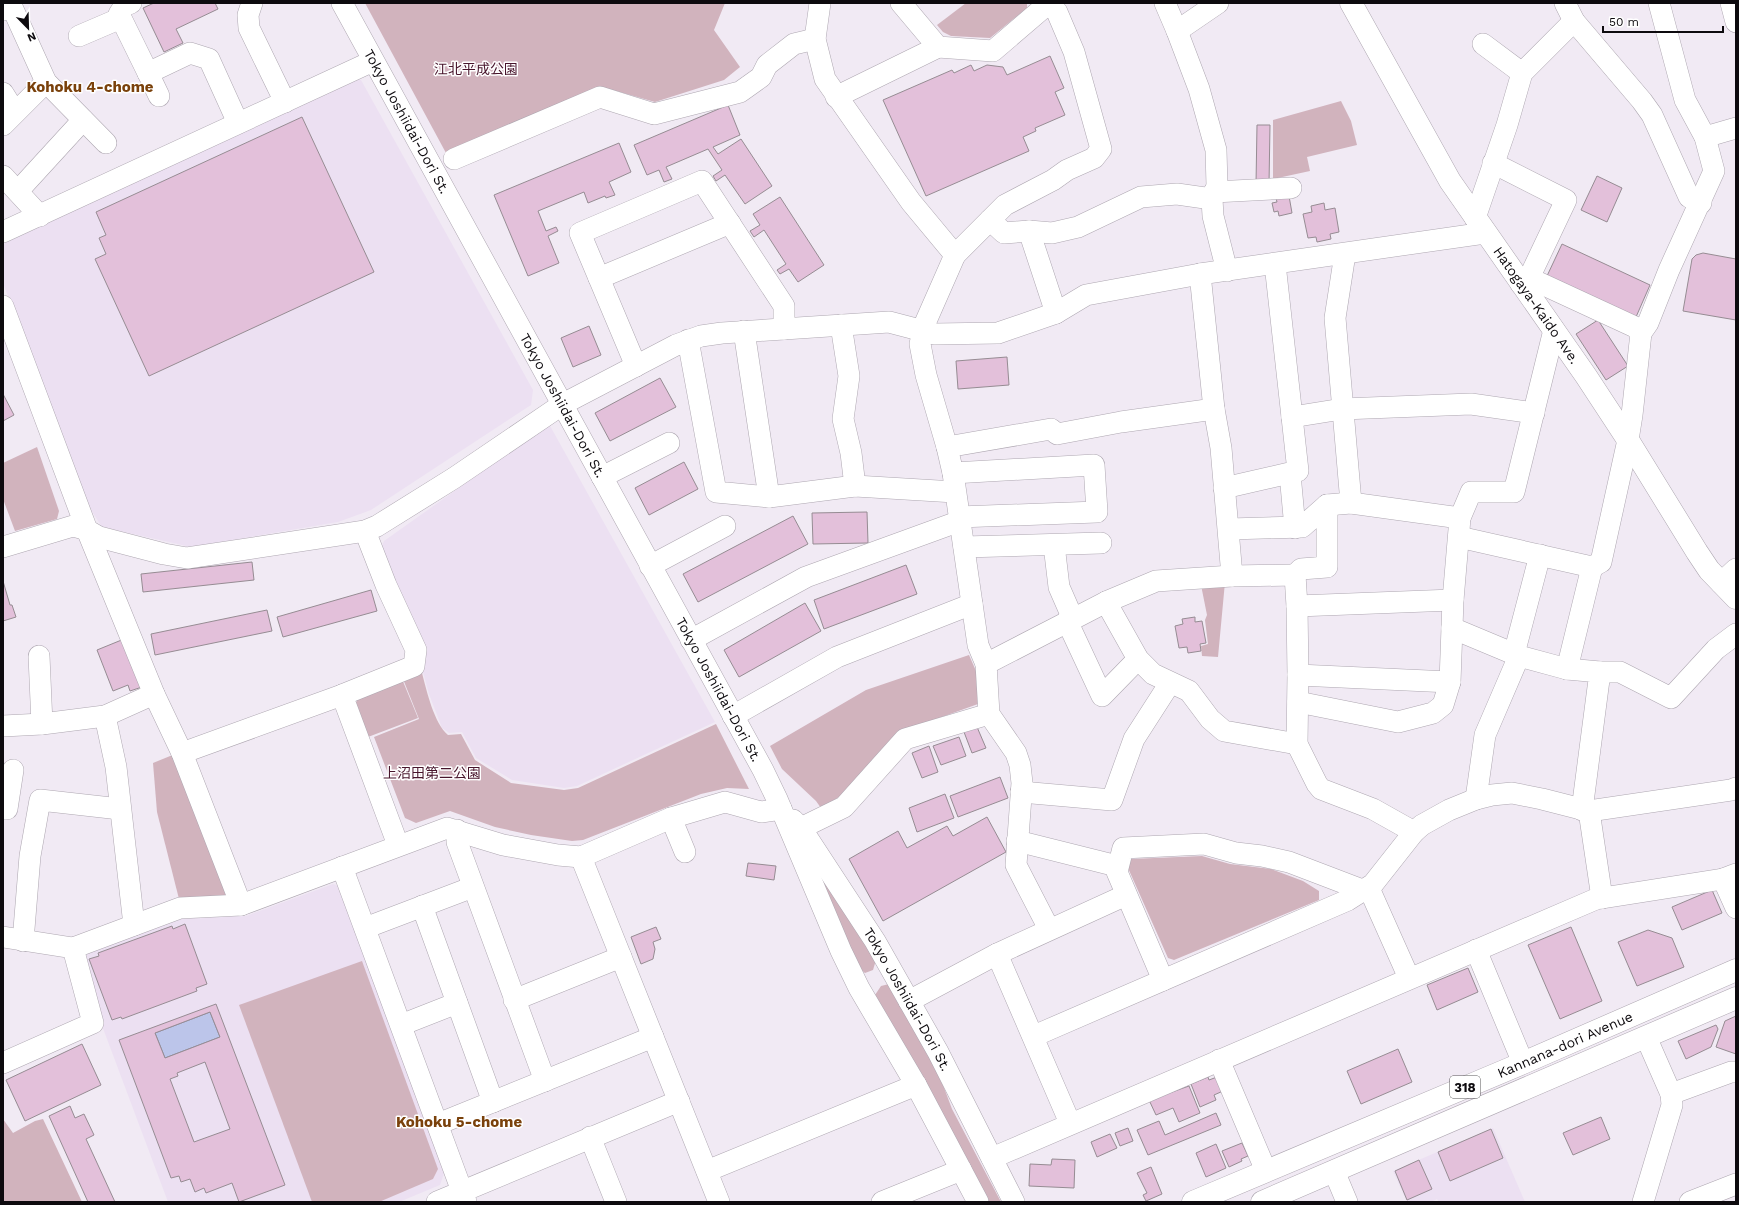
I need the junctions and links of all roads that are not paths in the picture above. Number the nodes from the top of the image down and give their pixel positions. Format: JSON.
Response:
{"nodes":[{"id":1,"x":252,"y":3,"type":"edge"},
{"id":2,"x":342,"y":3,"type":"edge"},
{"id":3,"x":820,"y":3,"type":"edge"},
{"id":4,"x":901,"y":3,"type":"edge"},
{"id":5,"x":1049,"y":3,"type":"edge"},
{"id":6,"x":1165,"y":3,"type":"edge"},
{"id":7,"x":1218,"y":3,"type":"edge"},
{"id":8,"x":1351,"y":3,"type":"edge"},
{"id":9,"x":1659,"y":3,"type":"edge"},
{"id":10,"x":1731,"y":3,"type":"edge"},
{"id":11,"x":3,"y":10,"type":"edge"},
{"id":12,"x":126,"y":10,"type":"edge"},
{"id":13,"x":1569,"y":12,"type":"edge"},
{"id":14,"x":1736,"y":22,"type":"edge"},
{"id":15,"x":1177,"y":31,"type":"junction"},
{"id":16,"x":79,"y":36,"type":"dead end"},
{"id":17,"x":815,"y":40,"type":"junction"},
{"id":18,"x":1484,"y":44,"type":"dead end"},
{"id":19,"x":938,"y":47,"type":"junction"},
{"id":20,"x":373,"y":61,"type":"junction"},
{"id":21,"x":148,"y":73,"type":"junction"},
{"id":22,"x":1522,"y":73,"type":"junction"},
{"id":23,"x":46,"y":82,"type":"junction"},
{"id":24,"x":3,"y":93,"type":"edge"},
{"id":25,"x":159,"y":96,"type":"dead end"},
{"id":26,"x":836,"y":97,"type":"junction"},
{"id":27,"x":285,"y":102,"type":"junction"},
{"id":28,"x":9,"y":118,"type":"edge"},
{"id":29,"x":83,"y":120,"type":"junction"},
{"id":30,"x":238,"y":123,"type":"junction"},
{"id":31,"x":1736,"y":128,"type":"edge"},
{"id":32,"x":1705,"y":137,"type":"junction"},
{"id":33,"x":106,"y":144,"type":"dead end"},
{"id":34,"x":454,"y":159,"type":"dead end"},
{"id":35,"x":1493,"y":163,"type":"junction"},
{"id":36,"x":3,"y":176,"type":"edge"},
{"id":37,"x":1292,"y":188,"type":"dead end"},
{"id":38,"x":18,"y":191,"type":"junction"},
{"id":39,"x":1213,"y":196,"type":"junction"},
{"id":40,"x":1701,"y":203,"type":"junction"},
{"id":41,"x":40,"y":216,"type":"junction"},
{"id":42,"x":990,"y":220,"type":"junction"},
{"id":43,"x":730,"y":223,"type":"junction"},
{"id":44,"x":1480,"y":226,"type":"junction"},
{"id":45,"x":1030,"y":231,"type":"junction"},
{"id":46,"x":3,"y":232,"type":"edge"},
{"id":47,"x":1345,"y":254,"type":"junction"},
{"id":48,"x":955,"y":255,"type":"junction"},
{"id":49,"x":1275,"y":264,"type":"junction"},
{"id":50,"x":1227,"y":271,"type":"junction"},
{"id":51,"x":1200,"y":274,"type":"junction"},
{"id":52,"x":600,"y":278,"type":"junction"},
{"id":53,"x":1525,"y":281,"type":"junction"},
{"id":54,"x":3,"y":306,"type":"edge"},
{"id":55,"x":1056,"y":313,"type":"junction"},
{"id":56,"x":841,"y":325,"type":"junction"},
{"id":57,"x":784,"y":329,"type":"junction"},
{"id":58,"x":1554,"y":330,"type":"junction"},
{"id":59,"x":744,"y":331,"type":"junction"},
{"id":60,"x":922,"y":332,"type":"junction"},
{"id":61,"x":1641,"y":333,"type":"junction"},
{"id":62,"x":688,"y":340,"type":"junction"},
{"id":63,"x":636,"y":366,"type":"junction"},
{"id":64,"x":563,"y":404,"type":"junction"},
{"id":65,"x":1214,"y":409,"type":"junction"},
{"id":66,"x":1342,"y":410,"type":"junction"},
{"id":67,"x":1534,"y":413,"type":"junction"},
{"id":68,"x":1292,"y":417,"type":"junction"},
{"id":69,"x":1628,"y":440,"type":"junction"},
{"id":70,"x":670,"y":443,"type":"dead end"},
{"id":71,"x":947,"y":447,"type":"junction"},
{"id":72,"x":1290,"y":474,"type":"junction"},
{"id":73,"x":602,"y":476,"type":"junction"},
{"id":74,"x":954,"y":482,"type":"junction"},
{"id":75,"x":855,"y":486,"type":"junction"},
{"id":76,"x":1224,"y":488,"type":"junction"},
{"id":77,"x":769,"y":497,"type":"junction"},
{"id":78,"x":1351,"y":503,"type":"junction"},
{"id":79,"x":1328,"y":505,"type":"junction"},
{"id":80,"x":959,"y":519,"type":"junction"},
{"id":81,"x":725,"y":526,"type":"dead end"},
{"id":82,"x":1295,"y":528,"type":"junction"},
{"id":83,"x":1459,"y":528,"type":"junction"},
{"id":84,"x":1229,"y":529,"type":"junction"},
{"id":85,"x":88,"y":530,"type":"junction"},
{"id":86,"x":365,"y":531,"type":"junction"},
{"id":87,"x":1101,"y":543,"type":"dead end"},
{"id":88,"x":1054,"y":545,"type":"junction"},
{"id":89,"x":3,"y":547,"type":"edge"},
{"id":90,"x":964,"y":548,"type":"junction"},
{"id":91,"x":1540,"y":555,"type":"junction"},
{"id":92,"x":650,"y":566,"type":"junction"},
{"id":93,"x":1592,"y":567,"type":"junction"},
{"id":94,"x":1295,"y":575,"type":"junction"},
{"id":95,"x":1232,"y":576,"type":"junction"},
{"id":96,"x":1731,"y":583,"type":"edge"},
{"id":97,"x":1453,"y":600,"type":"junction"},
{"id":98,"x":1106,"y":602,"type":"junction"},
{"id":99,"x":972,"y":604,"type":"junction"},
{"id":100,"x":1297,"y":606,"type":"junction"},
{"id":101,"x":1070,"y":620,"type":"junction"},
{"id":102,"x":1452,"y":628,"type":"junction"},
{"id":103,"x":1736,"y":634,"type":"edge"},
{"id":104,"x":691,"y":640,"type":"junction"},
{"id":105,"x":1517,"y":655,"type":"junction"},
{"id":106,"x":39,"y":656,"type":"dead end"},
{"id":107,"x":1138,"y":659,"type":"junction"},
{"id":108,"x":986,"y":664,"type":"junction"},
{"id":109,"x":1567,"y":668,"type":"junction"},
{"id":110,"x":1600,"y":672,"type":"junction"},
{"id":111,"x":1298,"y":675,"type":"junction"},
{"id":112,"x":1450,"y":682,"type":"junction"},
{"id":113,"x":1170,"y":683,"type":"junction"},
{"id":114,"x":154,"y":694,"type":"junction"},
{"id":115,"x":342,"y":695,"type":"junction"},
{"id":116,"x":1298,"y":702,"type":"junction"},
{"id":117,"x":989,"y":714,"type":"junction"},
{"id":118,"x":105,"y":716,"type":"junction"},
{"id":119,"x":733,"y":716,"type":"junction"},
{"id":120,"x":42,"y":724,"type":"junction"},
{"id":121,"x":3,"y":726,"type":"edge"},
{"id":122,"x":1296,"y":744,"type":"junction"},
{"id":123,"x":182,"y":753,"type":"junction"},
{"id":124,"x":13,"y":770,"type":"dead end"},
{"id":125,"x":1021,"y":792,"type":"junction"},
{"id":126,"x":1734,"y":795,"type":"edge"},
{"id":127,"x":7,"y":799,"type":"edge"},
{"id":128,"x":1476,"y":799,"type":"junction"},
{"id":129,"x":120,"y":809,"type":"junction"},
{"id":130,"x":781,"y":809,"type":"junction"},
{"id":131,"x":1585,"y":810,"type":"junction"},
{"id":132,"x":671,"y":818,"type":"junction"},
{"id":133,"x":801,"y":828,"type":"junction"},
{"id":134,"x":457,"y":830,"type":"junction"},
{"id":135,"x":1414,"y":832,"type":"junction"},
{"id":136,"x":1017,"y":841,"type":"junction"},
{"id":137,"x":398,"y":845,"type":"junction"},
{"id":138,"x":686,"y":852,"type":"dead end"},
{"id":139,"x":581,"y":857,"type":"junction"},
{"id":140,"x":1117,"y":866,"type":"junction"},
{"id":141,"x":342,"y":867,"type":"junction"},
{"id":142,"x":1730,"y":876,"type":"edge"},
{"id":143,"x":473,"y":887,"type":"junction"},
{"id":144,"x":1365,"y":891,"type":"junction"},
{"id":145,"x":1126,"y":894,"type":"junction"},
{"id":146,"x":1602,"y":898,"type":"junction"},
{"id":147,"x":241,"y":905,"type":"junction"},
{"id":148,"x":422,"y":906,"type":"junction"},
{"id":149,"x":1736,"y":908,"type":"edge"},
{"id":150,"x":134,"y":925,"type":"junction"},
{"id":151,"x":365,"y":928,"type":"junction"},
{"id":152,"x":1049,"y":929,"type":"junction"},
{"id":153,"x":13,"y":939,"type":"edge"},
{"id":154,"x":73,"y":948,"type":"junction"},
{"id":155,"x":1476,"y":950,"type":"junction"},
{"id":156,"x":997,"y":954,"type":"junction"},
{"id":157,"x":621,"y":957,"type":"junction"},
{"id":158,"x":1736,"y":970,"type":"edge"},
{"id":159,"x":1409,"y":978,"type":"junction"},
{"id":160,"x":1163,"y":980,"type":"junction"},
{"id":161,"x":1736,"y":998,"type":"edge"},
{"id":162,"x":514,"y":1000,"type":"junction"},
{"id":163,"x":909,"y":1001,"type":"junction"},
{"id":164,"x":457,"y":1003,"type":"junction"},
{"id":165,"x":401,"y":1025,"type":"junction"},
{"id":166,"x":1034,"y":1036,"type":"junction"},
{"id":167,"x":653,"y":1037,"type":"junction"},
{"id":168,"x":1646,"y":1037,"type":"junction"},
{"id":169,"x":1218,"y":1060,"type":"junction"},
{"id":170,"x":3,"y":1063,"type":"edge"},
{"id":171,"x":1523,"y":1063,"type":"junction"},
{"id":172,"x":1736,"y":1072,"type":"edge"},
{"id":173,"x":545,"y":1081,"type":"junction"},
{"id":174,"x":916,"y":1085,"type":"junction"},
{"id":175,"x":1671,"y":1094,"type":"junction"},
{"id":176,"x":679,"y":1101,"type":"junction"},
{"id":177,"x":493,"y":1102,"type":"junction"},
{"id":178,"x":1070,"y":1123,"type":"junction"},
{"id":179,"x":438,"y":1124,"type":"junction"},
{"id":180,"x":590,"y":1137,"type":"junction"},
{"id":181,"x":992,"y":1158,"type":"junction"},
{"id":182,"x":961,"y":1170,"type":"junction"},
{"id":183,"x":707,"y":1171,"type":"junction"},
{"id":184,"x":1266,"y":1171,"type":"junction"},
{"id":185,"x":1334,"y":1171,"type":"junction"},
{"id":186,"x":1736,"y":1184,"type":"edge"},
{"id":187,"x":464,"y":1197,"type":"edge"},
{"id":188,"x":437,"y":1202,"type":"edge"},
{"id":189,"x":616,"y":1202,"type":"edge"},
{"id":190,"x":719,"y":1202,"type":"edge"},
{"id":191,"x":882,"y":1202,"type":"edge"},
{"id":192,"x":978,"y":1202,"type":"edge"},
{"id":193,"x":1014,"y":1202,"type":"edge"},
{"id":194,"x":1194,"y":1202,"type":"edge"},
{"id":195,"x":1262,"y":1202,"type":"edge"},
{"id":196,"x":1347,"y":1202,"type":"edge"},
{"id":197,"x":1643,"y":1202,"type":"edge"},
{"id":198,"x":1690,"y":1202,"type":"edge"}],
"edges":[{"from":1,"to":27,"type":"street"},
{"from":2,"to":20,"type":"street","name":"Tokyo Joshiidai-Dori St."},
{"from":3,"to":17,"type":"street"},
{"from":4,"to":19,"type":"street"},
{"from":5,"to":19,"type":"street"},
{"from":5,"to":42,"type":"street"},
{"from":6,"to":15,"type":"street"},
{"from":7,"to":15,"type":"street"},
{"from":8,"to":44,"type":"main road","name":"Hatogaya-Kaido Ave."},
{"from":9,"to":32,"type":"street"},
{"from":10,"to":14,"type":"street"},
{"from":11,"to":23,"type":"street"},
{"from":12,"to":16,"type":"street"},
{"from":12,"to":21,"type":"street"},
{"from":13,"to":22,"type":"street"},
{"from":13,"to":40,"type":"street"},
{"from":15,"to":39,"type":"street"},
{"from":17,"to":26,"type":"street"},
{"from":17,"to":34,"type":"street"},
{"from":18,"to":22,"type":"street"},
{"from":19,"to":26,"type":"street"},
{"from":20,"to":27,"type":"street"},
{"from":20,"to":64,"type":"street","name":"Tokyo Joshiidai-Dori St."},
{"from":21,"to":25,"type":"street"},
{"from":21,"to":30,"type":"street"},
{"from":22,"to":35,"type":"street"},
{"from":23,"to":28,"type":"street"},
{"from":23,"to":29,"type":"street"},
{"from":24,"to":28,"type":"street"},
{"from":26,"to":48,"type":"street"},
{"from":27,"to":30,"type":"street"},
{"from":29,"to":33,"type":"street"},
{"from":29,"to":38,"type":"street"},
{"from":30,"to":41,"type":"street"},
{"from":31,"to":32,"type":"street"},
{"from":32,"to":40,"type":"street"},
{"from":35,"to":44,"type":"street"},
{"from":35,"to":53,"type":"street"},
{"from":36,"to":38,"type":"street"},
{"from":37,"to":39,"type":"street"},
{"from":38,"to":41,"type":"street"},
{"from":39,"to":45,"type":"street"},
{"from":39,"to":50,"type":"street"},
{"from":40,"to":61,"type":"street"},
{"from":41,"to":46,"type":"street"},
{"from":42,"to":45,"type":"street"},
{"from":42,"to":48,"type":"street"},
{"from":43,"to":52,"type":"street"},
{"from":43,"to":52,"type":"street"},
{"from":43,"to":57,"type":"street"},
{"from":44,"to":47,"type":"street"},
{"from":44,"to":53,"type":"main road","name":"Hatogaya-Kaido Ave."},
{"from":45,"to":55,"type":"street"},
{"from":47,"to":49,"type":"street"},
{"from":47,"to":66,"type":"street"},
{"from":48,"to":60,"type":"street"},
{"from":49,"to":50,"type":"street"},
{"from":49,"to":68,"type":"street"},
{"from":50,"to":51,"type":"street"},
{"from":51,"to":55,"type":"street"},
{"from":51,"to":65,"type":"street"},
{"from":52,"to":63,"type":"street"},
{"from":53,"to":58,"type":"main road","name":"Hatogaya-Kaido Ave."},
{"from":53,"to":61,"type":"street"},
{"from":54,"to":85,"type":"street"},
{"from":55,"to":60,"type":"street"},
{"from":56,"to":57,"type":"street"},
{"from":56,"to":60,"type":"street"},
{"from":56,"to":75,"type":"street"},
{"from":57,"to":59,"type":"street"},
{"from":58,"to":67,"type":"street"},
{"from":58,"to":69,"type":"main road","name":"Hatogaya-Kaido Ave."},
{"from":59,"to":62,"type":"street"},
{"from":59,"to":77,"type":"street"},
{"from":60,"to":71,"type":"street"},
{"from":61,"to":69,"type":"street"},
{"from":62,"to":63,"type":"street"},
{"from":62,"to":77,"type":"street"},
{"from":63,"to":64,"type":"street"},
{"from":64,"to":73,"type":"street","name":"Tokyo Joshiidai-Dori St."},
{"from":64,"to":86,"type":"street"},
{"from":65,"to":71,"type":"street"},
{"from":65,"to":76,"type":"street"},
{"from":66,"to":67,"type":"street"},
{"from":66,"to":68,"type":"street"},
{"from":66,"to":78,"type":"street"},
{"from":67,"to":83,"type":"street"},
{"from":68,"to":72,"type":"street"},
{"from":69,"to":93,"type":"street"},
{"from":69,"to":96,"type":"main road","name":"Hatogaya-Kaido Ave."},
{"from":70,"to":73,"type":"street"},
{"from":71,"to":74,"type":"street"},
{"from":72,"to":76,"type":"street"},
{"from":72,"to":82,"type":"street"},
{"from":73,"to":92,"type":"street","name":"Tokyo Joshiidai-Dori St."},
{"from":74,"to":75,"type":"street"},
{"from":74,"to":80,"type":"street"},
{"from":74,"to":80,"type":"street"},
{"from":75,"to":77,"type":"street"},
{"from":76,"to":84,"type":"street"},
{"from":78,"to":79,"type":"street"},
{"from":78,"to":83,"type":"street"},
{"from":79,"to":82,"type":"street"},
{"from":79,"to":94,"type":"street"},
{"from":80,"to":90,"type":"street"},
{"from":80,"to":104,"type":"street"},
{"from":81,"to":92,"type":"street"},
{"from":82,"to":84,"type":"street"},
{"from":83,"to":91,"type":"street"},
{"from":83,"to":97,"type":"street"},
{"from":84,"to":95,"type":"street"},
{"from":85,"to":86,"type":"street"},
{"from":85,"to":89,"type":"street"},
{"from":85,"to":114,"type":"street"},
{"from":86,"to":115,"type":"street"},
{"from":87,"to":88,"type":"street"},
{"from":88,"to":90,"type":"street"},
{"from":88,"to":101,"type":"street"},
{"from":90,"to":99,"type":"street"},
{"from":91,"to":93,"type":"street"},
{"from":91,"to":105,"type":"street"},
{"from":92,"to":104,"type":"street","name":"Tokyo Joshiidai-Dori St."},
{"from":93,"to":109,"type":"street"},
{"from":94,"to":95,"type":"street"},
{"from":94,"to":100,"type":"street"},
{"from":95,"to":98,"type":"street"},
{"from":97,"to":100,"type":"street"},
{"from":97,"to":102,"type":"street"},
{"from":98,"to":101,"type":"street"},
{"from":98,"to":107,"type":"street"},
{"from":99,"to":108,"type":"street"},
{"from":99,"to":119,"type":"street"},
{"from":100,"to":111,"type":"street"},
{"from":101,"to":107,"type":"street"},
{"from":101,"to":108,"type":"street"},
{"from":102,"to":105,"type":"street"},
{"from":102,"to":112,"type":"street"},
{"from":103,"to":110,"type":"street"},
{"from":104,"to":119,"type":"street","name":"Tokyo Joshiidai-Dori St."},
{"from":105,"to":109,"type":"street"},
{"from":105,"to":128,"type":"street"},
{"from":106,"to":120,"type":"street"},
{"from":107,"to":113,"type":"street"},
{"from":108,"to":117,"type":"street"},
{"from":109,"to":110,"type":"street"},
{"from":110,"to":131,"type":"street"},
{"from":111,"to":112,"type":"street"},
{"from":111,"to":116,"type":"street"},
{"from":112,"to":116,"type":"street"},
{"from":113,"to":122,"type":"street"},
{"from":113,"to":125,"type":"street"},
{"from":114,"to":118,"type":"street"},
{"from":114,"to":123,"type":"street"},
{"from":115,"to":123,"type":"street"},
{"from":115,"to":137,"type":"street"},
{"from":116,"to":122,"type":"street"},
{"from":117,"to":125,"type":"street"},
{"from":117,"to":133,"type":"street"},
{"from":118,"to":120,"type":"street"},
{"from":118,"to":129,"type":"street"},
{"from":119,"to":130,"type":"street","name":"Tokyo Joshiidai-Dori St."},
{"from":120,"to":121,"type":"street"},
{"from":122,"to":135,"type":"street"},
{"from":123,"to":147,"type":"street"},
{"from":124,"to":127,"type":"street"},
{"from":125,"to":136,"type":"street"},
{"from":126,"to":131,"type":"street"},
{"from":128,"to":131,"type":"street"},
{"from":128,"to":135,"type":"street"},
{"from":129,"to":150,"type":"street"},
{"from":129,"to":153,"type":"street"},
{"from":130,"to":132,"type":"street"},
{"from":130,"to":133,"type":"street","name":"Tokyo Joshiidai-Dori St."},
{"from":130,"to":174,"type":"street","name":"Tokyo Joshiidai-Dori St."},
{"from":131,"to":146,"type":"street"},
{"from":132,"to":138,"type":"street"},
{"from":132,"to":139,"type":"street"},
{"from":133,"to":163,"type":"street","name":"Tokyo Joshiidai-Dori St."},
{"from":134,"to":137,"type":"street"},
{"from":134,"to":139,"type":"street"},
{"from":134,"to":143,"type":"street"},
{"from":135,"to":144,"type":"street"},
{"from":136,"to":140,"type":"street"},
{"from":136,"to":152,"type":"street"},
{"from":137,"to":141,"type":"street"},
{"from":139,"to":157,"type":"street"},
{"from":140,"to":144,"type":"street"},
{"from":140,"to":145,"type":"street"},
{"from":141,"to":147,"type":"street"},
{"from":141,"to":151,"type":"street"},
{"from":142,"to":146,"type":"street"},
{"from":142,"to":149,"type":"street"},
{"from":143,"to":148,"type":"street"},
{"from":143,"to":162,"type":"street"},
{"from":144,"to":159,"type":"street"},
{"from":144,"to":160,"type":"street"},
{"from":145,"to":152,"type":"street"},
{"from":145,"to":160,"type":"street"},
{"from":146,"to":155,"type":"street"},
{"from":147,"to":150,"type":"street"},
{"from":148,"to":151,"type":"street"},
{"from":148,"to":164,"type":"street"},
{"from":150,"to":154,"type":"street"},
{"from":151,"to":165,"type":"street"},
{"from":152,"to":156,"type":"street"},
{"from":153,"to":154,"type":"street"},
{"from":154,"to":170,"type":"street"},
{"from":155,"to":159,"type":"street"},
{"from":155,"to":171,"type":"street"},
{"from":156,"to":163,"type":"street"},
{"from":156,"to":166,"type":"street"},
{"from":157,"to":162,"type":"street"},
{"from":157,"to":167,"type":"street"},
{"from":158,"to":171,"type":"main road","name":"Kannana-dori Avenue","number":"318"},
{"from":159,"to":169,"type":"street"},
{"from":160,"to":166,"type":"street"},
{"from":161,"to":168,"type":"main road","name":"Kannana-dori Avenue","number":"318"},
{"from":162,"to":173,"type":"street"},
{"from":163,"to":181,"type":"street","name":"Tokyo Joshiidai-Dori St."},
{"from":164,"to":165,"type":"street"},
{"from":164,"to":177,"type":"street"},
{"from":165,"to":179,"type":"street"},
{"from":166,"to":178,"type":"street"},
{"from":167,"to":173,"type":"street"},
{"from":167,"to":176,"type":"street"},
{"from":168,"to":175,"type":"street"},
{"from":168,"to":185,"type":"main road","name":"Kannana-dori Avenue","number":"318"},
{"from":169,"to":178,"type":"street"},
{"from":169,"to":184,"type":"street"},
{"from":171,"to":184,"type":"main road","name":"Kannana-dori Avenue","number":"318"},
{"from":172,"to":175,"type":"street"},
{"from":173,"to":177,"type":"street"},
{"from":174,"to":182,"type":"street","name":"Tokyo Joshiidai-Dori St."},
{"from":174,"to":183,"type":"street"},
{"from":175,"to":197,"type":"street"},
{"from":176,"to":180,"type":"street"},
{"from":176,"to":183,"type":"street"},
{"from":177,"to":179,"type":"street"},
{"from":178,"to":181,"type":"street"},
{"from":179,"to":187,"type":"street"},
{"from":180,"to":187,"type":"street"},
{"from":180,"to":189,"type":"street"},
{"from":181,"to":193,"type":"street","name":"Tokyo Joshiidai-Dori St."},
{"from":182,"to":191,"type":"street"},
{"from":182,"to":192,"type":"street","name":"Tokyo Joshiidai-Dori St."},
{"from":183,"to":190,"type":"street"},
{"from":184,"to":194,"type":"main road","name":"Kannana-dori Avenue","number":"318"},
{"from":185,"to":195,"type":"main road","name":"Kannana-dori Avenue","number":"318"},
{"from":185,"to":196,"type":"street"},
{"from":186,"to":198,"type":"street"},
{"from":187,"to":188,"type":"street"}]}
